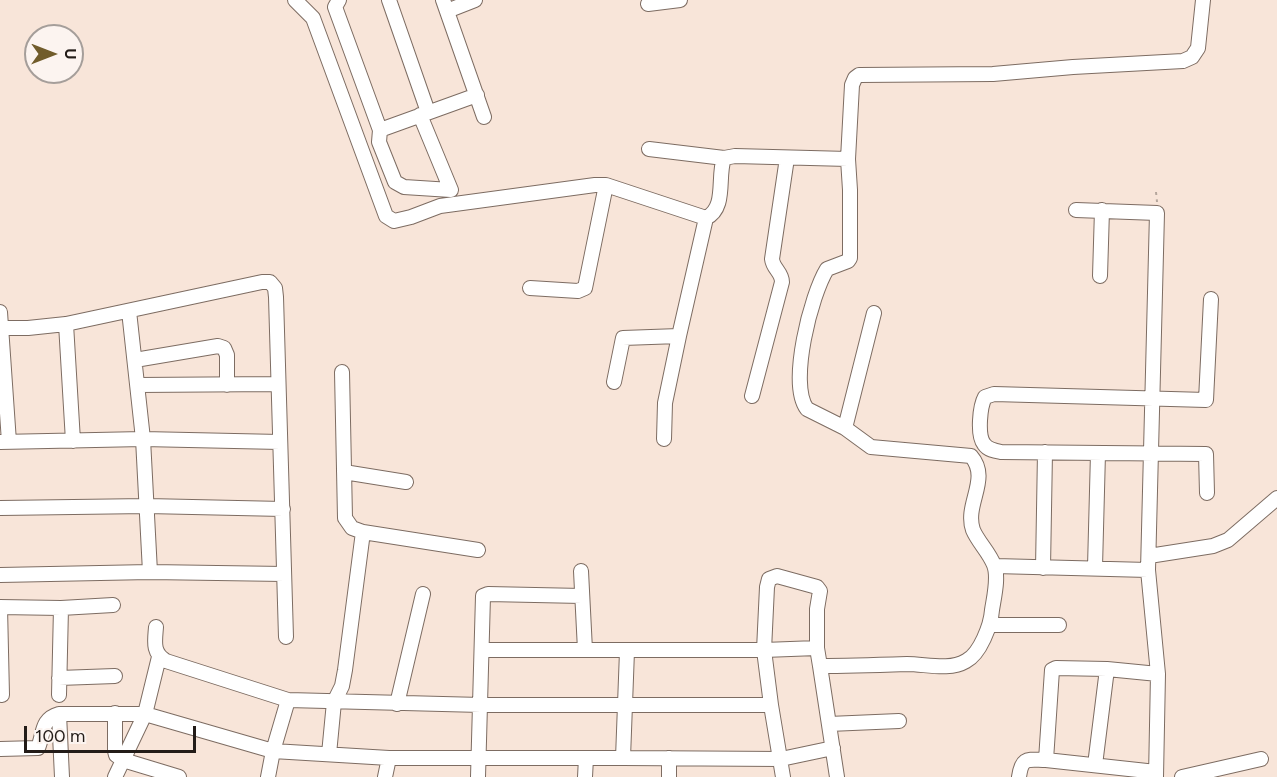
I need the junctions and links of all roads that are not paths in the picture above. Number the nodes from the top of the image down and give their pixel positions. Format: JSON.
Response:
{"nodes":[{"id":1,"x":295,"y":0,"type":"edge"},
{"id":2,"x":339,"y":0,"type":"edge"},
{"id":3,"x":389,"y":0,"type":"edge"},
{"id":4,"x":475,"y":0,"type":"edge"},
{"id":5,"x":680,"y":0,"type":"edge"},
{"id":6,"x":1203,"y":0,"type":"edge"},
{"id":7,"x":648,"y":4,"type":"dead end"},
{"id":8,"x":445,"y":5,"type":"edge"},
{"id":9,"x":477,"y":95,"type":"junction"},
{"id":10,"x":424,"y":114,"type":"junction"},
{"id":11,"x":484,"y":117,"type":"dead end"},
{"id":12,"x":380,"y":130,"type":"junction"},
{"id":13,"x":649,"y":149,"type":"dead end"},
{"id":14,"x":724,"y":158,"type":"junction"},
{"id":15,"x":787,"y":158,"type":"junction"},
{"id":16,"x":848,"y":159,"type":"junction"},
{"id":17,"x":606,"y":185,"type":"junction"},
{"id":18,"x":1076,"y":210,"type":"dead end"},
{"id":19,"x":1102,"y":210,"type":"junction"},
{"id":20,"x":706,"y":218,"type":"junction"},
{"id":21,"x":1100,"y":276,"type":"dead end"},
{"id":22,"x":530,"y":288,"type":"dead end"},
{"id":23,"x":1211,"y":299,"type":"dead end"},
{"id":24,"x":129,"y":311,"type":"junction"},
{"id":25,"x":0,"y":312,"type":"edge"},
{"id":26,"x":874,"y":313,"type":"dead end"},
{"id":27,"x":66,"y":324,"type":"junction"},
{"id":28,"x":1,"y":328,"type":"edge"},
{"id":29,"x":679,"y":336,"type":"junction"},
{"id":30,"x":135,"y":360,"type":"junction"},
{"id":31,"x":342,"y":372,"type":"dead end"},
{"id":32,"x":614,"y":382,"type":"dead end"},
{"id":33,"x":227,"y":384,"type":"junction"},
{"id":34,"x":278,"y":384,"type":"junction"},
{"id":35,"x":138,"y":386,"type":"junction"},
{"id":36,"x":752,"y":396,"type":"dead end"},
{"id":37,"x":1153,"y":400,"type":"junction"},
{"id":38,"x":845,"y":428,"type":"junction"},
{"id":39,"x":143,"y":439,"type":"junction"},
{"id":40,"x":664,"y":439,"type":"dead end"},
{"id":41,"x":73,"y":441,"type":"junction"},
{"id":42,"x":4,"y":442,"type":"edge"},
{"id":43,"x":280,"y":442,"type":"junction"},
{"id":44,"x":1045,"y":452,"type":"junction"},
{"id":45,"x":1098,"y":453,"type":"junction"},
{"id":46,"x":1152,"y":454,"type":"junction"},
{"id":47,"x":344,"y":472,"type":"junction"},
{"id":48,"x":406,"y":482,"type":"dead end"},
{"id":49,"x":1207,"y":493,"type":"dead end"},
{"id":50,"x":1277,"y":498,"type":"edge"},
{"id":51,"x":147,"y":506,"type":"junction"},
{"id":52,"x":0,"y":508,"type":"edge"},
{"id":53,"x":283,"y":508,"type":"junction"},
{"id":54,"x":363,"y":532,"type":"junction"},
{"id":55,"x":478,"y":550,"type":"dead end"},
{"id":56,"x":1149,"y":563,"type":"junction"},
{"id":57,"x":995,"y":566,"type":"junction"},
{"id":58,"x":1095,"y":567,"type":"junction"},
{"id":59,"x":1043,"y":568,"type":"junction"},
{"id":60,"x":581,"y":571,"type":"dead end"},
{"id":61,"x":150,"y":572,"type":"junction"},
{"id":62,"x":284,"y":574,"type":"junction"},
{"id":63,"x":0,"y":575,"type":"edge"},
{"id":64,"x":423,"y":594,"type":"dead end"},
{"id":65,"x":582,"y":596,"type":"junction"},
{"id":66,"x":113,"y":605,"type":"dead end"},
{"id":67,"x":0,"y":608,"type":"edge"},
{"id":68,"x":61,"y":608,"type":"junction"},
{"id":69,"x":990,"y":625,"type":"junction"},
{"id":70,"x":1059,"y":625,"type":"dead end"},
{"id":71,"x":156,"y":627,"type":"dead end"},
{"id":72,"x":286,"y":637,"type":"dead end"},
{"id":73,"x":817,"y":648,"type":"junction"},
{"id":74,"x":482,"y":650,"type":"junction"},
{"id":75,"x":585,"y":650,"type":"junction"},
{"id":76,"x":764,"y":650,"type":"junction"},
{"id":77,"x":627,"y":651,"type":"junction"},
{"id":78,"x":159,"y":657,"type":"junction"},
{"id":79,"x":820,"y":666,"type":"junction"},
{"id":80,"x":1107,"y":669,"type":"junction"},
{"id":81,"x":1158,"y":674,"type":"junction"},
{"id":82,"x":115,"y":676,"type":"dead end"},
{"id":83,"x":59,"y":678,"type":"junction"},
{"id":84,"x":2,"y":695,"type":"dead end"},
{"id":85,"x":59,"y":695,"type":"dead end"},
{"id":86,"x":288,"y":700,"type":"junction"},
{"id":87,"x":334,"y":702,"type":"junction"},
{"id":88,"x":397,"y":704,"type":"junction"},
{"id":89,"x":627,"y":704,"type":"junction"},
{"id":90,"x":481,"y":705,"type":"junction"},
{"id":91,"x":771,"y":705,"type":"junction"},
{"id":92,"x":115,"y":713,"type":"junction"},
{"id":93,"x":59,"y":714,"type":"junction"},
{"id":94,"x":145,"y":714,"type":"junction"},
{"id":95,"x":899,"y":721,"type":"dead end"},
{"id":96,"x":829,"y":724,"type":"junction"},
{"id":97,"x":833,"y":747,"type":"junction"},
{"id":98,"x":0,"y":749,"type":"edge"},
{"id":99,"x":273,"y":751,"type":"junction"},
{"id":100,"x":329,"y":754,"type":"junction"},
{"id":101,"x":389,"y":758,"type":"junction"},
{"id":102,"x":480,"y":758,"type":"junction"},
{"id":103,"x":586,"y":758,"type":"junction"},
{"id":104,"x":623,"y":758,"type":"junction"},
{"id":105,"x":669,"y":758,"type":"junction"},
{"id":106,"x":781,"y":759,"type":"junction"},
{"id":107,"x":1261,"y":759,"type":"dead end"},
{"id":108,"x":123,"y":760,"type":"junction"},
{"id":109,"x":1046,"y":760,"type":"junction"},
{"id":110,"x":1095,"y":765,"type":"junction"},
{"id":111,"x":1156,"y":775,"type":"edge"},
{"id":112,"x":62,"y":777,"type":"edge"},
{"id":113,"x":116,"y":777,"type":"edge"},
{"id":114,"x":179,"y":777,"type":"edge"},
{"id":115,"x":268,"y":777,"type":"edge"},
{"id":116,"x":385,"y":777,"type":"edge"},
{"id":117,"x":478,"y":777,"type":"edge"},
{"id":118,"x":585,"y":777,"type":"edge"},
{"id":119,"x":669,"y":777,"type":"edge"},
{"id":120,"x":783,"y":777,"type":"edge"},
{"id":121,"x":837,"y":777,"type":"edge"},
{"id":122,"x":1019,"y":777,"type":"edge"},
{"id":123,"x":1182,"y":777,"type":"edge"}],
"edges":[{"from":1,"to":17,"type":"street"},
{"from":2,"to":12,"type":"street"},
{"from":3,"to":10,"type":"street"},
{"from":4,"to":8,"type":"street"},
{"from":5,"to":7,"type":"street"},
{"from":6,"to":16,"type":"street"},
{"from":8,"to":9,"type":"street"},
{"from":9,"to":10,"type":"street"},
{"from":9,"to":11,"type":"street"},
{"from":10,"to":12,"type":"street"},
{"from":10,"to":12,"type":"street"},
{"from":13,"to":14,"type":"street"},
{"from":14,"to":15,"type":"street"},
{"from":14,"to":20,"type":"street"},
{"from":15,"to":16,"type":"street"},
{"from":15,"to":36,"type":"street"},
{"from":16,"to":38,"type":"street"},
{"from":17,"to":20,"type":"street"},
{"from":17,"to":22,"type":"street"},
{"from":18,"to":19,"type":"street"},
{"from":19,"to":21,"type":"street"},
{"from":19,"to":37,"type":"street"},
{"from":20,"to":29,"type":"street"},
{"from":23,"to":37,"type":"street"},
{"from":24,"to":27,"type":"street"},
{"from":24,"to":30,"type":"street"},
{"from":24,"to":34,"type":"street"},
{"from":25,"to":28,"type":"street"},
{"from":26,"to":38,"type":"street"},
{"from":27,"to":28,"type":"street"},
{"from":27,"to":41,"type":"street"},
{"from":28,"to":42,"type":"street"},
{"from":29,"to":32,"type":"street"},
{"from":29,"to":40,"type":"street"},
{"from":30,"to":33,"type":"street"},
{"from":30,"to":35,"type":"street"},
{"from":31,"to":47,"type":"street"},
{"from":33,"to":34,"type":"street"},
{"from":33,"to":35,"type":"street"},
{"from":34,"to":43,"type":"street"},
{"from":35,"to":39,"type":"street"},
{"from":37,"to":44,"type":"street"},
{"from":37,"to":46,"type":"street"},
{"from":38,"to":57,"type":"street"},
{"from":39,"to":41,"type":"street"},
{"from":39,"to":43,"type":"street"},
{"from":39,"to":51,"type":"street"},
{"from":41,"to":42,"type":"street"},
{"from":43,"to":53,"type":"street"},
{"from":44,"to":45,"type":"street"},
{"from":44,"to":59,"type":"street"},
{"from":45,"to":46,"type":"street"},
{"from":45,"to":58,"type":"street"},
{"from":46,"to":49,"type":"street"},
{"from":46,"to":56,"type":"street"},
{"from":47,"to":48,"type":"street"},
{"from":47,"to":54,"type":"street"},
{"from":50,"to":56,"type":"street"},
{"from":51,"to":52,"type":"street"},
{"from":51,"to":53,"type":"street"},
{"from":51,"to":61,"type":"street"},
{"from":53,"to":62,"type":"street"},
{"from":54,"to":55,"type":"street"},
{"from":54,"to":87,"type":"street"},
{"from":56,"to":58,"type":"street"},
{"from":56,"to":81,"type":"street"},
{"from":57,"to":59,"type":"street"},
{"from":57,"to":69,"type":"street"},
{"from":58,"to":59,"type":"street"},
{"from":60,"to":65,"type":"street"},
{"from":61,"to":62,"type":"street"},
{"from":61,"to":63,"type":"street"},
{"from":62,"to":72,"type":"street"},
{"from":64,"to":88,"type":"street"},
{"from":65,"to":74,"type":"street"},
{"from":65,"to":75,"type":"street"},
{"from":66,"to":68,"type":"street"},
{"from":67,"to":68,"type":"street"},
{"from":67,"to":84,"type":"street"},
{"from":68,"to":83,"type":"street"},
{"from":69,"to":70,"type":"street"},
{"from":69,"to":79,"type":"street"},
{"from":71,"to":78,"type":"street"},
{"from":73,"to":76,"type":"street"},
{"from":73,"to":76,"type":"street"},
{"from":73,"to":79,"type":"street"},
{"from":74,"to":75,"type":"street"},
{"from":74,"to":90,"type":"street"},
{"from":75,"to":77,"type":"street"},
{"from":76,"to":77,"type":"street"},
{"from":76,"to":91,"type":"street"},
{"from":77,"to":89,"type":"street"},
{"from":78,"to":86,"type":"street"},
{"from":78,"to":94,"type":"street"},
{"from":79,"to":96,"type":"street"},
{"from":80,"to":81,"type":"street"},
{"from":80,"to":109,"type":"street"},
{"from":80,"to":110,"type":"street"},
{"from":81,"to":111,"type":"street"},
{"from":82,"to":83,"type":"street"},
{"from":83,"to":85,"type":"street"},
{"from":86,"to":87,"type":"street"},
{"from":86,"to":99,"type":"street"},
{"from":87,"to":88,"type":"street"},
{"from":87,"to":100,"type":"street"},
{"from":88,"to":90,"type":"street"},
{"from":89,"to":90,"type":"street"},
{"from":89,"to":91,"type":"street"},
{"from":89,"to":104,"type":"street"},
{"from":90,"to":102,"type":"street"},
{"from":91,"to":106,"type":"street"},
{"from":92,"to":93,"type":"street"},
{"from":92,"to":94,"type":"street"},
{"from":92,"to":108,"type":"street"},
{"from":93,"to":98,"type":"street"},
{"from":93,"to":112,"type":"street"},
{"from":94,"to":99,"type":"street"},
{"from":94,"to":108,"type":"street"},
{"from":95,"to":96,"type":"street"},
{"from":96,"to":97,"type":"street"},
{"from":97,"to":106,"type":"street"},
{"from":97,"to":121,"type":"street"},
{"from":99,"to":100,"type":"street"},
{"from":99,"to":115,"type":"street"},
{"from":100,"to":101,"type":"street"},
{"from":101,"to":102,"type":"street"},
{"from":101,"to":116,"type":"street"},
{"from":102,"to":103,"type":"street"},
{"from":102,"to":117,"type":"street"},
{"from":103,"to":104,"type":"street"},
{"from":103,"to":118,"type":"street"},
{"from":104,"to":105,"type":"street"},
{"from":105,"to":106,"type":"street"},
{"from":105,"to":119,"type":"street"},
{"from":106,"to":120,"type":"street"},
{"from":107,"to":123,"type":"street"},
{"from":108,"to":113,"type":"street"},
{"from":108,"to":114,"type":"street"},
{"from":109,"to":110,"type":"street"},
{"from":109,"to":122,"type":"street"},
{"from":110,"to":111,"type":"street"}]}
